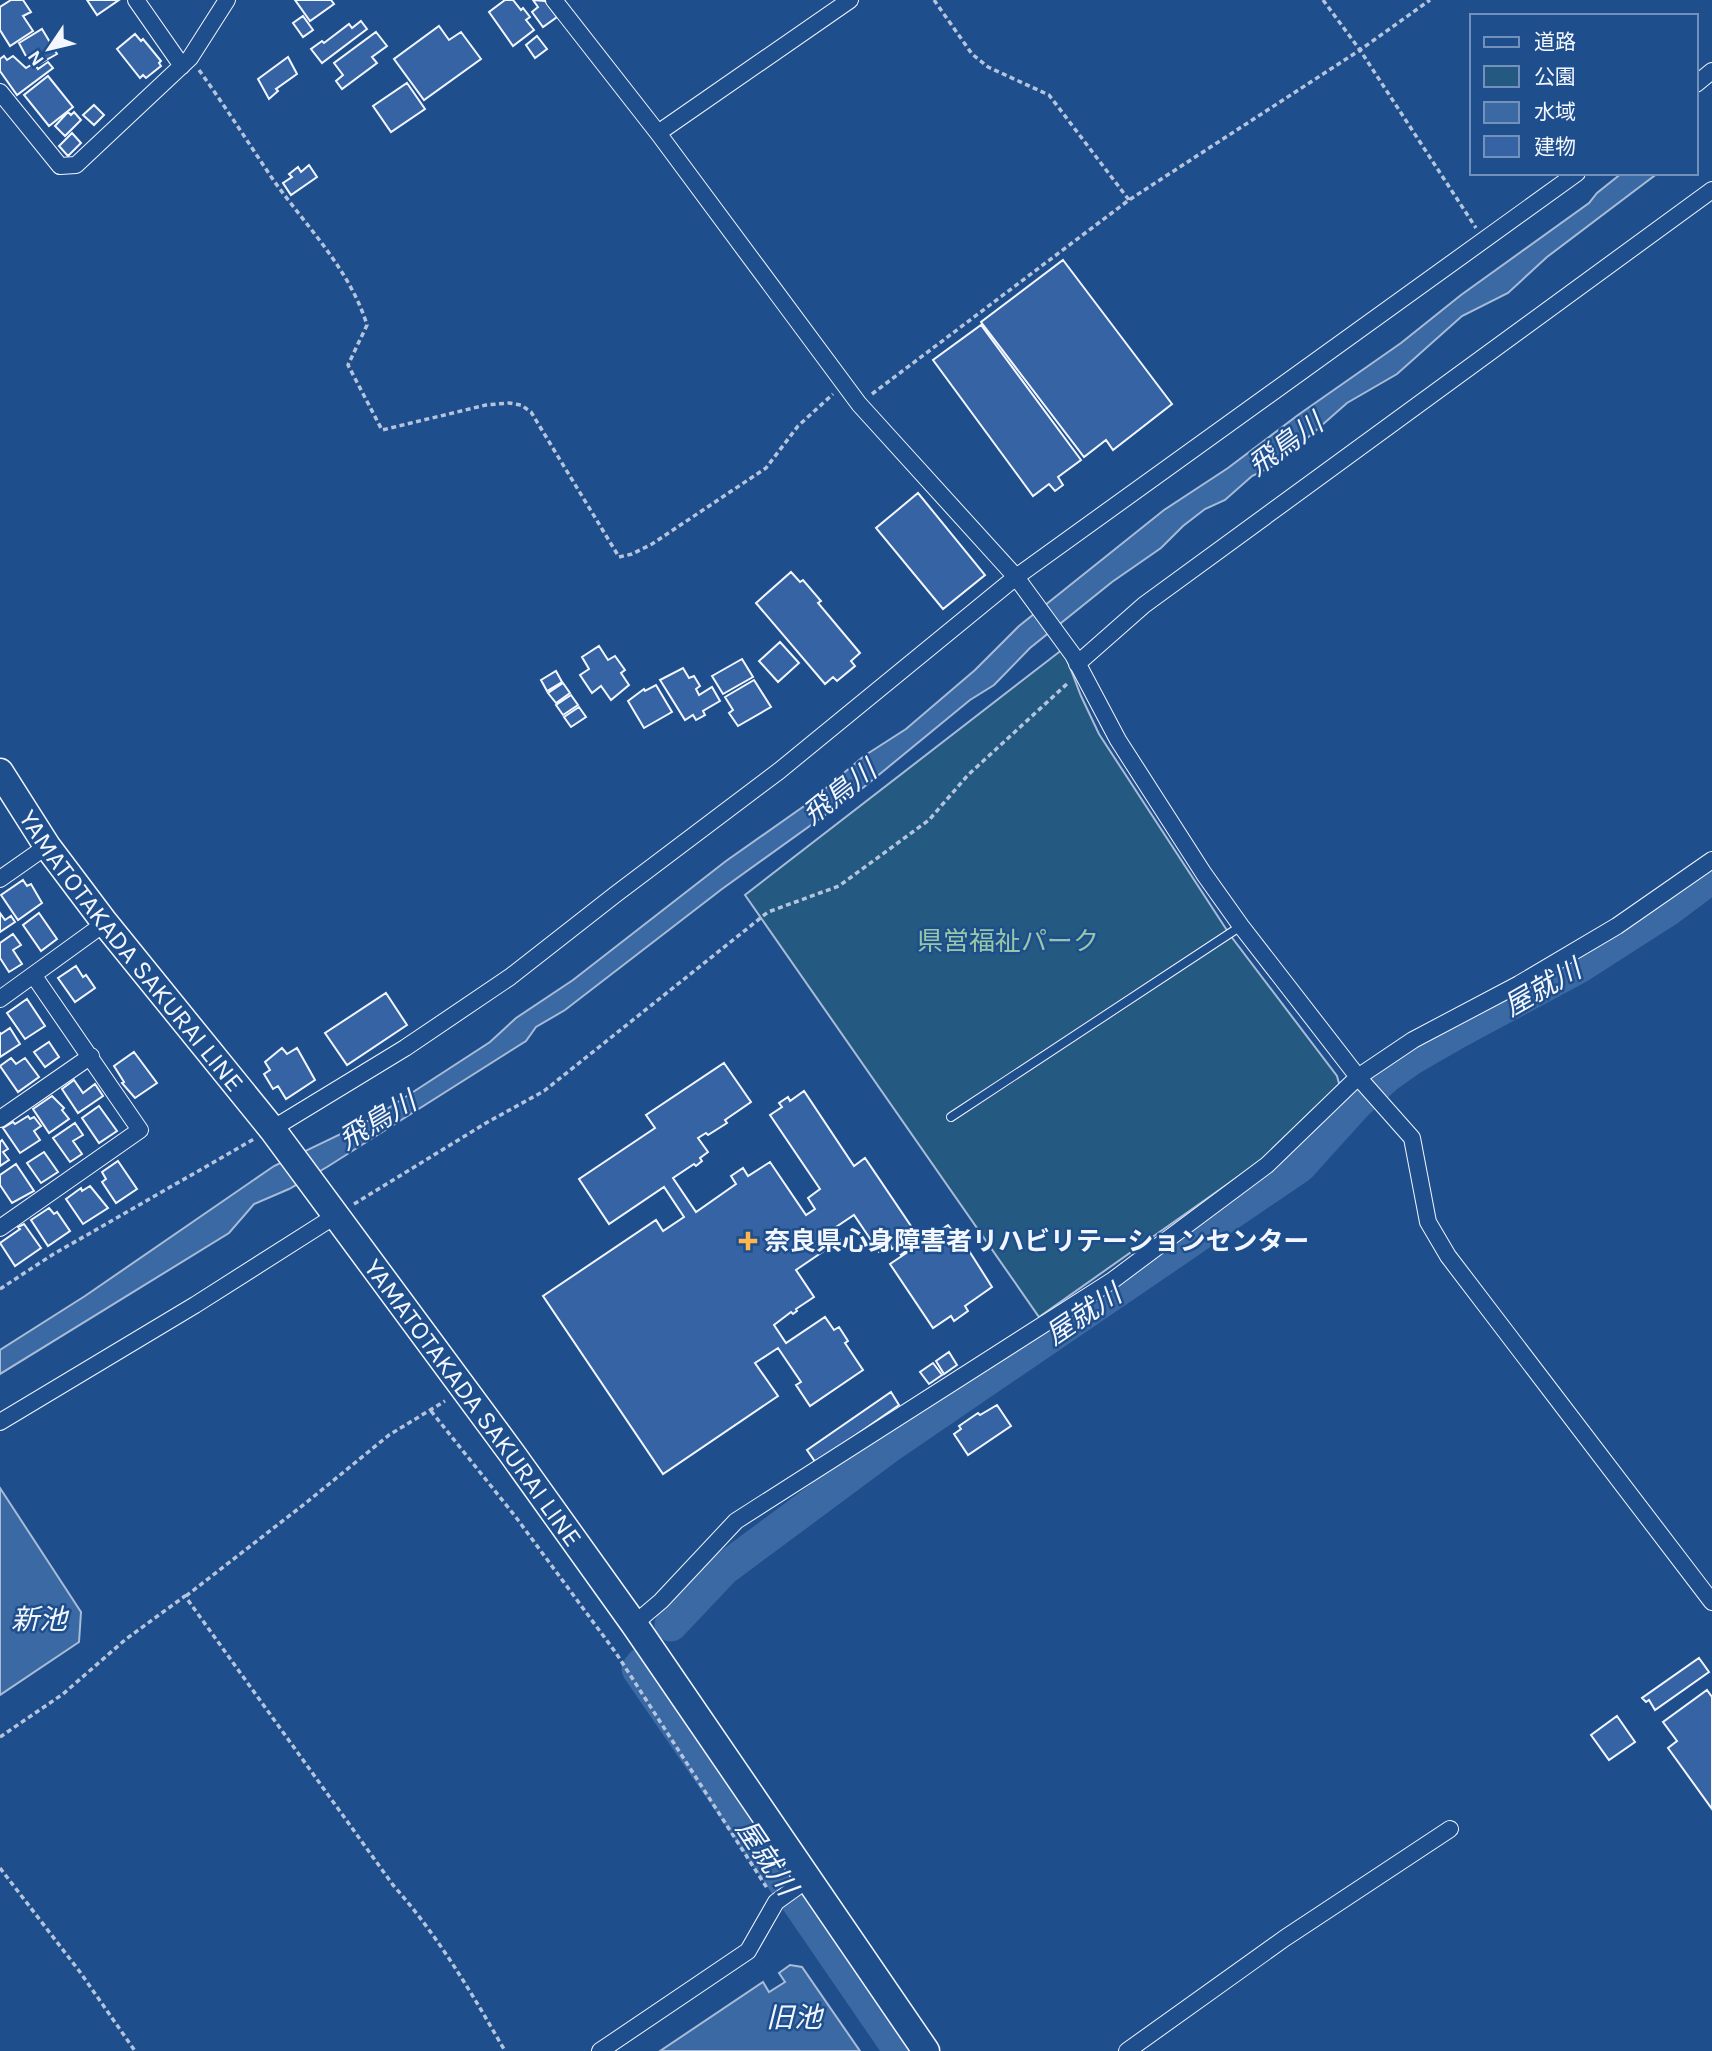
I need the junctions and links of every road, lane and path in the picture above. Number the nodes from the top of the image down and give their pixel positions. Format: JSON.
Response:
{"nodes":[{"id":1,"x":136,"y":0,"type":"edge"},
{"id":2,"x":228,"y":0,"type":"edge"},
{"id":3,"x":554,"y":0,"type":"edge"},
{"id":4,"x":850,"y":0,"type":"edge"},
{"id":5,"x":934,"y":0,"type":"edge"},
{"id":6,"x":1323,"y":0,"type":"edge"},
{"id":7,"x":1430,"y":0,"type":"edge"},
{"id":8,"x":1360,"y":50,"type":"junction"},
{"id":9,"x":186,"y":62,"type":"junction"},
{"id":10,"x":1712,"y":71,"type":"edge"},
{"id":11,"x":1698,"y":82,"type":"edge"},
{"id":12,"x":0,"y":92,"type":"edge"},
{"id":13,"x":658,"y":133,"type":"junction"},
{"id":14,"x":1574,"y":175,"type":"edge"},
{"id":15,"x":1712,"y":190,"type":"edge"},
{"id":16,"x":1129,"y":200,"type":"junction"},
{"id":17,"x":1483,"y":239,"type":"junction"},
{"id":18,"x":845,"y":384,"type":"junction"},
{"id":19,"x":859,"y":404,"type":"junction"},
{"id":20,"x":1019,"y":581,"type":"junction"},
{"id":21,"x":1077,"y":663,"type":"junction"},
{"id":22,"x":0,"y":772,"type":"edge"},
{"id":23,"x":47,"y":846,"type":"junction"},
{"id":24,"x":1712,"y":860,"type":"edge"},
{"id":25,"x":0,"y":879,"type":"edge"},
{"id":26,"x":105,"y":923,"type":"junction"},
{"id":27,"x":1241,"y":926,"type":"junction"},
{"id":28,"x":34,"y":976,"type":"junction"},
{"id":29,"x":0,"y":999,"type":"edge"},
{"id":30,"x":91,"y":1056,"type":"junction"},
{"id":31,"x":1361,"y":1080,"type":"junction"},
{"id":32,"x":951,"y":1116,"type":"dead end"},
{"id":33,"x":0,"y":1119,"type":"edge"},
{"id":34,"x":275,"y":1133,"type":"junction"},
{"id":35,"x":331,"y":1212,"type":"junction"},
{"id":36,"x":0,"y":1228,"type":"edge"},
{"id":37,"x":0,"y":1289,"type":"edge"},
{"id":38,"x":442,"y":1404,"type":"dead end"},
{"id":39,"x":433,"y":1410,"type":"junction"},
{"id":40,"x":0,"y":1422,"type":"edge"},
{"id":41,"x":185,"y":1596,"type":"junction"},
{"id":42,"x":1712,"y":1602,"type":"edge"},
{"id":43,"x":634,"y":1624,"type":"junction"},
{"id":44,"x":0,"y":1737,"type":"edge"},
{"id":45,"x":1450,"y":1829,"type":"dead end"},
{"id":46,"x":0,"y":1868,"type":"edge"},
{"id":47,"x":790,"y":1891,"type":"junction"},
{"id":48,"x":135,"y":2051,"type":"edge"},
{"id":49,"x":505,"y":2051,"type":"edge"},
{"id":50,"x":600,"y":2051,"type":"edge"},
{"id":51,"x":926,"y":2051,"type":"edge"},
{"id":52,"x":1127,"y":2051,"type":"edge"}],
"edges":[{"from":1,"to":9,"type":"street"},
{"from":2,"to":9,"type":"street"},
{"from":3,"to":13,"type":"street"},
{"from":4,"to":13,"type":"street"},
{"from":5,"to":16,"type":"path"},
{"from":6,"to":8,"type":"path"},
{"from":7,"to":8,"type":"path"},
{"from":8,"to":16,"type":"path"},
{"from":8,"to":17,"type":"path"},
{"from":9,"to":12,"type":"street"},
{"from":9,"to":18,"type":"path"},
{"from":10,"to":11,"type":"street"},
{"from":13,"to":18,"type":"street"},
{"from":14,"to":17,"type":"street"},
{"from":15,"to":21,"type":"street"},
{"from":16,"to":19,"type":"path"},
{"from":17,"to":20,"type":"street"},
{"from":18,"to":19,"type":"street"},
{"from":19,"to":20,"type":"street"},
{"from":20,"to":21,"type":"street"},
{"from":20,"to":34,"type":"street"},
{"from":21,"to":27,"type":"street"},
{"from":21,"to":35,"type":"path"},
{"from":22,"to":23,"type":"main road","name":"YAMATOTAKADA SAKURAI LINE"},
{"from":23,"to":25,"type":"street"},
{"from":23,"to":26,"type":"main road","name":"YAMATOTAKADA SAKURAI LINE"},
{"from":24,"to":31,"type":"street"},
{"from":26,"to":28,"type":"street"},
{"from":26,"to":34,"type":"main road","name":"YAMATOTAKADA SAKURAI LINE"},
{"from":27,"to":31,"type":"street"},
{"from":27,"to":32,"type":"lane"},
{"from":28,"to":29,"type":"street"},
{"from":28,"to":30,"type":"street"},
{"from":30,"to":33,"type":"street"},
{"from":30,"to":36,"type":"street"},
{"from":31,"to":42,"type":"street"},
{"from":31,"to":43,"type":"street"},
{"from":34,"to":35,"type":"main road","name":"YAMATOTAKADA SAKURAI LINE"},
{"from":34,"to":37,"type":"path"},
{"from":35,"to":40,"type":"street"},
{"from":35,"to":43,"type":"main road","name":"YAMATOTAKADA SAKURAI LINE"},
{"from":38,"to":39,"type":"path"},
{"from":39,"to":41,"type":"path"},
{"from":39,"to":47,"type":"path"},
{"from":41,"to":44,"type":"path"},
{"from":41,"to":49,"type":"path"},
{"from":43,"to":47,"type":"main road","name":"YAMATOTAKADA SAKURAI LINE"},
{"from":45,"to":52,"type":"street"},
{"from":46,"to":48,"type":"path"},
{"from":47,"to":50,"type":"street"},
{"from":47,"to":51,"type":"main road","name":"YAMATOTAKADA SAKURAI LINE"}]}
